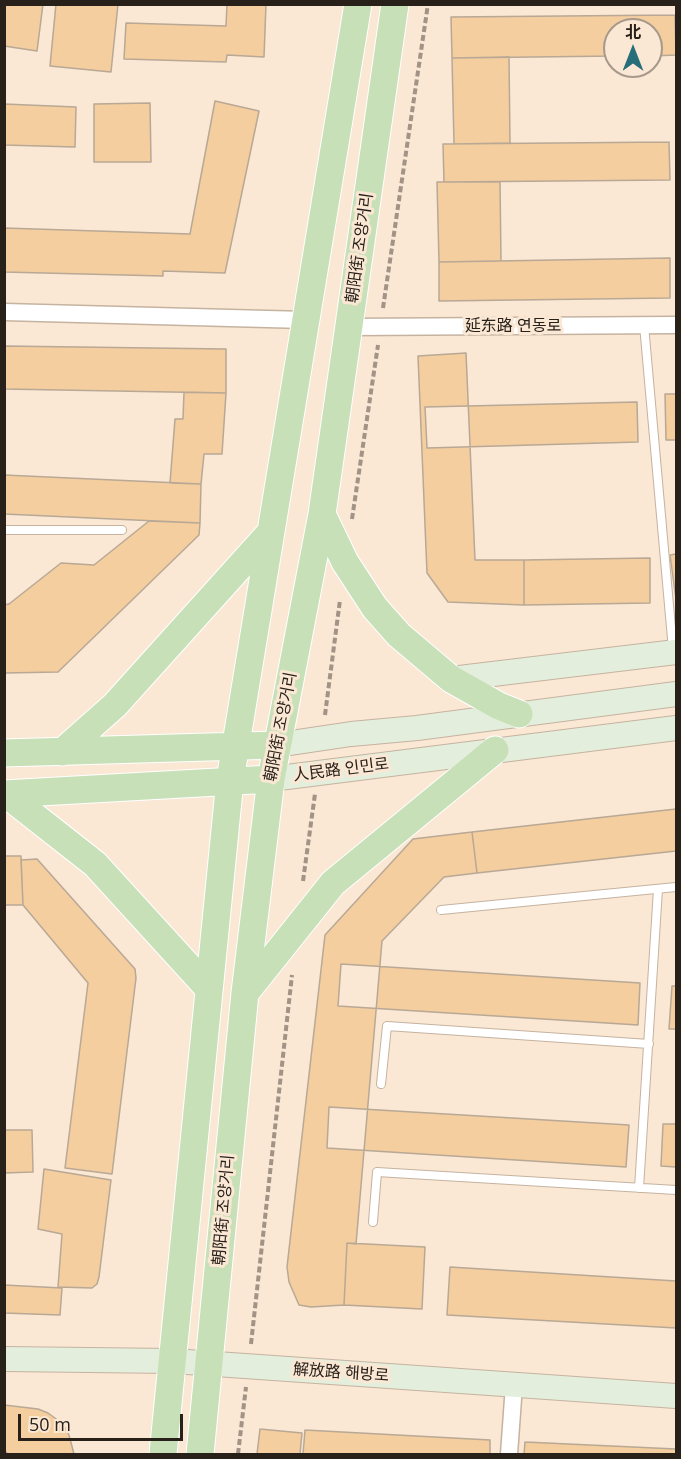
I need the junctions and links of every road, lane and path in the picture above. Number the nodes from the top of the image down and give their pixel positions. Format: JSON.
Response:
{"nodes":[{"id":1,"x":358,"y":4,"type":"edge"},
{"id":2,"x":395,"y":4,"type":"edge"},
{"id":3,"x":4,"y":312,"type":"edge"},
{"id":4,"x":306,"y":320,"type":"junction"},
{"id":5,"x":644,"y":325,"type":"junction"},
{"id":6,"x":676,"y":325,"type":"edge"},
{"id":7,"x":349,"y":327,"type":"junction"},
{"id":8,"x":322,"y":514,"type":"junction"},
{"id":9,"x":4,"y":530,"type":"edge"},
{"id":10,"x":122,"y":530,"type":"dead end"},
{"id":11,"x":269,"y":534,"type":"junction"},
{"id":12,"x":675,"y":652,"type":"edge"},
{"id":13,"x":451,"y":679,"type":"junction"},
{"id":14,"x":676,"y":694,"type":"edge"},
{"id":15,"x":519,"y":714,"type":"junction"},
{"id":16,"x":676,"y":728,"type":"edge"},
{"id":17,"x":277,"y":745,"type":"junction"},
{"id":18,"x":237,"y":746,"type":"junction"},
{"id":19,"x":495,"y":750,"type":"junction"},
{"id":20,"x":62,"y":752,"type":"junction"},
{"id":21,"x":4,"y":753,"type":"edge"},
{"id":22,"x":271,"y":779,"type":"junction"},
{"id":23,"x":230,"y":780,"type":"junction"},
{"id":24,"x":5,"y":794,"type":"edge"},
{"id":25,"x":676,"y":887,"type":"edge"},
{"id":26,"x":658,"y":889,"type":"junction"},
{"id":27,"x":441,"y":910,"type":"dead end"},
{"id":28,"x":209,"y":989,"type":"junction"},
{"id":29,"x":245,"y":993,"type":"junction"},
{"id":30,"x":649,"y":1044,"type":"junction"},
{"id":31,"x":381,"y":1084,"type":"dead end"},
{"id":32,"x":639,"y":1188,"type":"junction"},
{"id":33,"x":676,"y":1190,"type":"edge"},
{"id":34,"x":373,"y":1222,"type":"dead end"},
{"id":35,"x":4,"y":1359,"type":"edge"},
{"id":36,"x":173,"y":1361,"type":"junction"},
{"id":37,"x":209,"y":1365,"type":"junction"},
{"id":38,"x":514,"y":1385,"type":"junction"},
{"id":39,"x":676,"y":1396,"type":"edge"},
{"id":40,"x":163,"y":1455,"type":"edge"},
{"id":41,"x":200,"y":1455,"type":"edge"},
{"id":42,"x":509,"y":1455,"type":"edge"}],
"edges":[{"from":1,"to":4,"type":"main road"},
{"from":2,"to":7,"type":"main road","name":"朝阳街 조양거리"},
{"from":3,"to":4,"type":"street"},
{"from":4,"to":11,"type":"main road"},
{"from":5,"to":6,"type":"street","name":"延东路 연동로"},
{"from":5,"to":7,"type":"street","name":"延东路 연동로"},
{"from":5,"to":12,"type":"lane"},
{"from":7,"to":8,"type":"main road","name":"朝阳街 조양거리"},
{"from":8,"to":13,"type":"main road"},
{"from":8,"to":17,"type":"main road","name":"朝阳街 조양거리"},
{"from":9,"to":10,"type":"lane"},
{"from":11,"to":18,"type":"main road"},
{"from":11,"to":20,"type":"main road"},
{"from":12,"to":13,"type":"street"},
{"from":13,"to":15,"type":"main road"},
{"from":14,"to":15,"type":"street","name":"人民路 인민로"},
{"from":15,"to":17,"type":"street","name":"人民路 인민로"},
{"from":16,"to":19,"type":"street","name":"人民路 인민로"},
{"from":17,"to":18,"type":"main road","name":"人民路 인민로"},
{"from":17,"to":22,"type":"main road","name":"朝阳街 조양거리"},
{"from":18,"to":20,"type":"main road","name":"人民路 인민로"},
{"from":18,"to":23,"type":"main road"},
{"from":19,"to":22,"type":"street","name":"人民路 인민로"},
{"from":19,"to":29,"type":"main road"},
{"from":20,"to":21,"type":"main road","name":"人民路 인민로"},
{"from":22,"to":23,"type":"main road","name":"人民路 인민로"},
{"from":22,"to":29,"type":"main road","name":"朝阳街 조양거리"},
{"from":23,"to":24,"type":"main road","name":"人民路 인민로"},
{"from":23,"to":28,"type":"main road"},
{"from":24,"to":28,"type":"main road"},
{"from":25,"to":26,"type":"lane"},
{"from":26,"to":27,"type":"lane"},
{"from":26,"to":30,"type":"lane"},
{"from":28,"to":36,"type":"main road"},
{"from":29,"to":37,"type":"main road","name":"朝阳街 조양거리"},
{"from":30,"to":31,"type":"lane"},
{"from":30,"to":32,"type":"lane"},
{"from":32,"to":33,"type":"lane"},
{"from":32,"to":34,"type":"lane"},
{"from":35,"to":36,"type":"street","name":"解放路 해방로"},
{"from":36,"to":37,"type":"street","name":"解放路 해방로"},
{"from":36,"to":40,"type":"main road"},
{"from":37,"to":38,"type":"street","name":"解放路 해방로"},
{"from":37,"to":41,"type":"main road","name":"朝阳街 조양거리"},
{"from":38,"to":39,"type":"street","name":"解放路 해방로"},
{"from":38,"to":42,"type":"street"}]}
